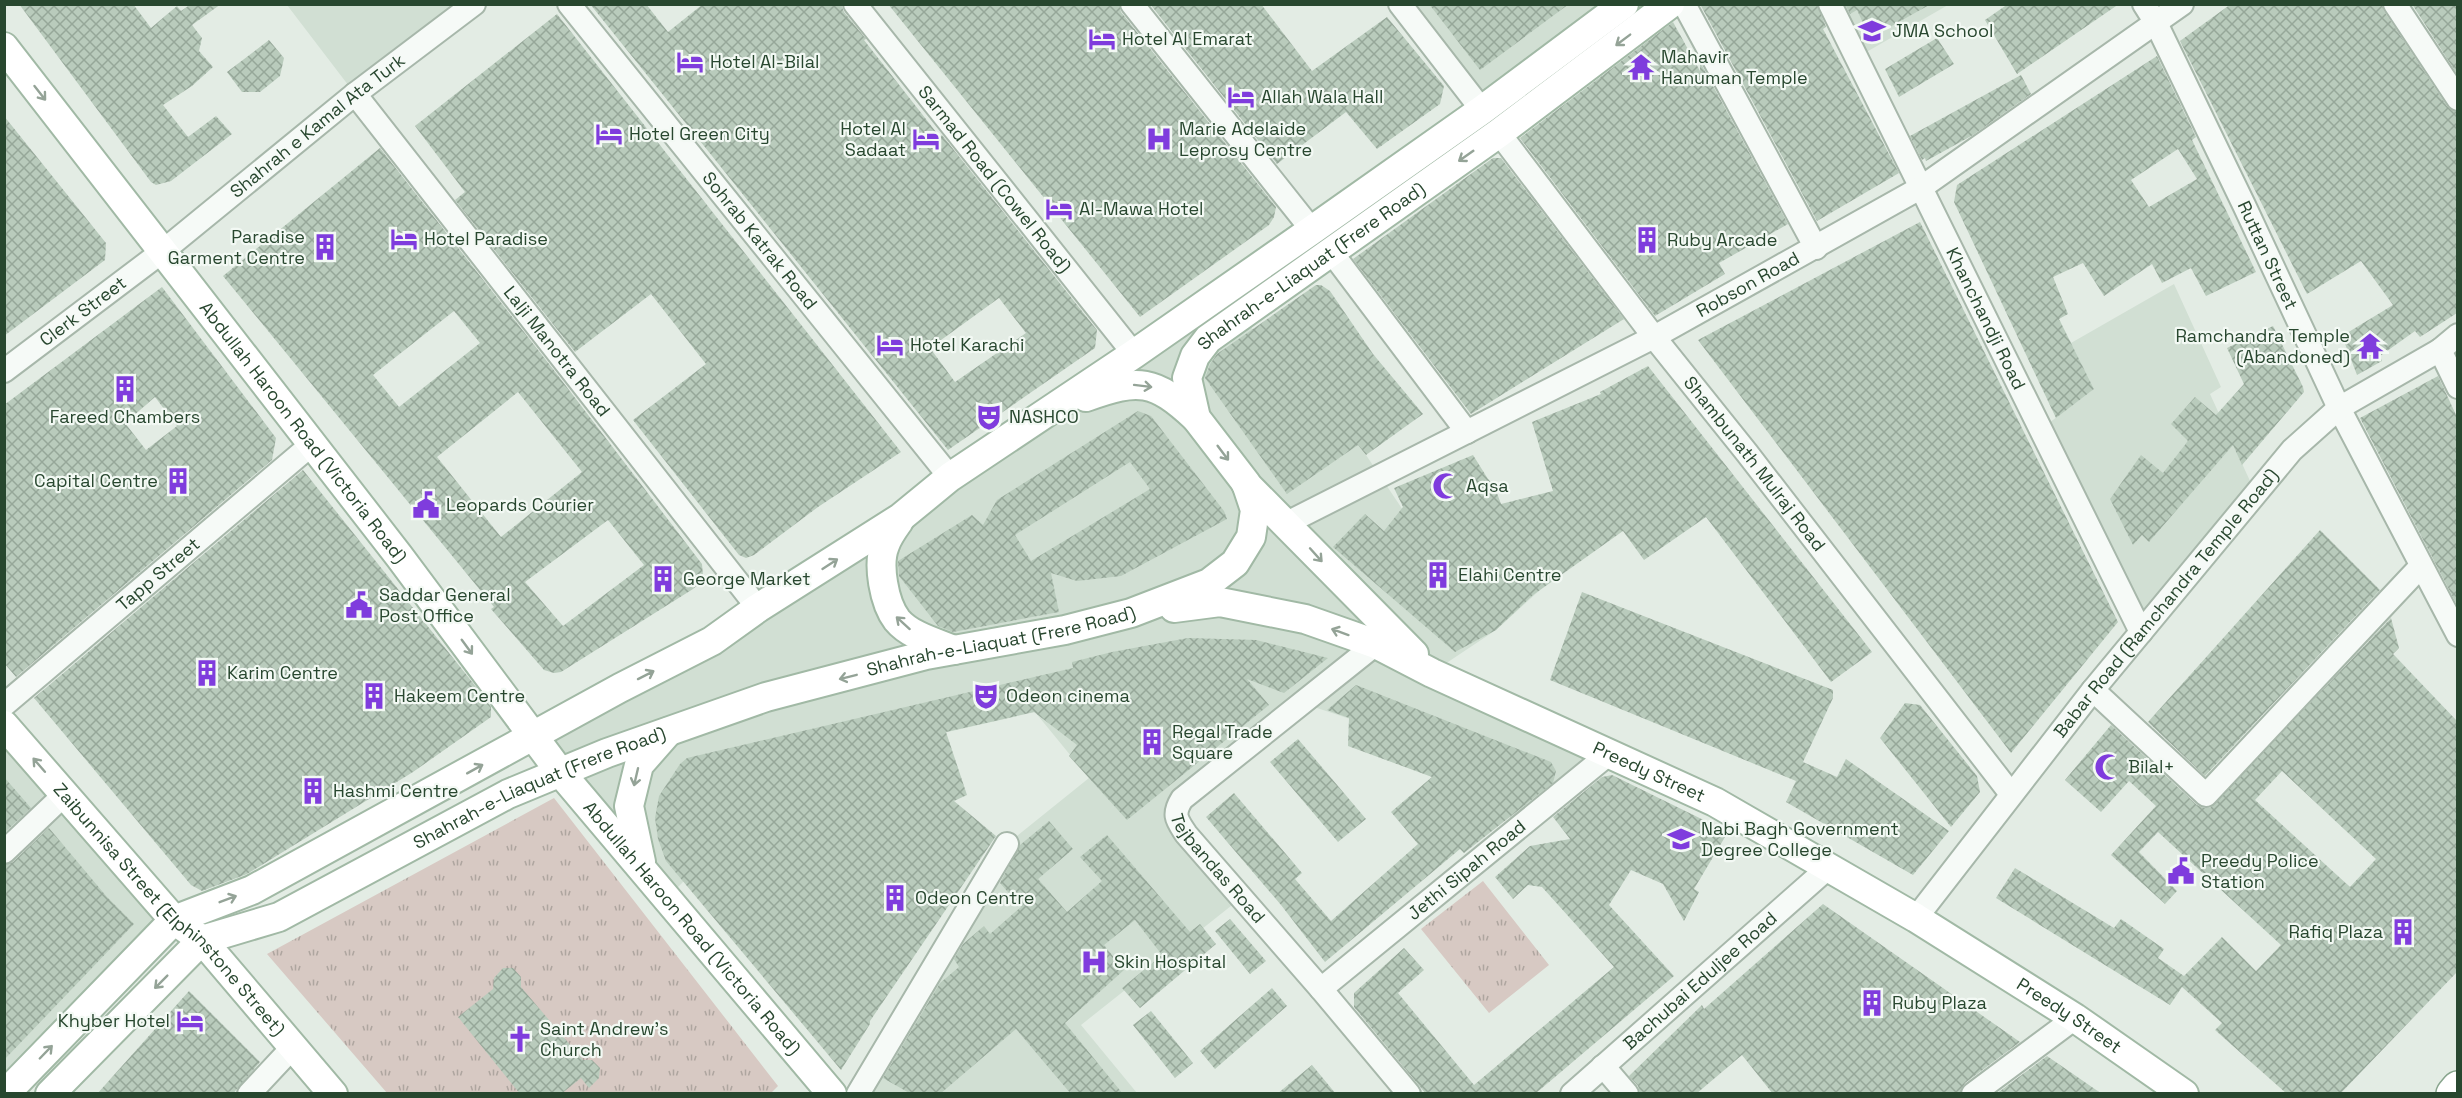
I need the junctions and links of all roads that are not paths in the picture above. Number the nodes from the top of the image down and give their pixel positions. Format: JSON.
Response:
{"nodes":[{"id":1,"x":474,"y":4,"type":"edge"},
{"id":2,"x":569,"y":4,"type":"edge"},
{"id":3,"x":855,"y":4,"type":"edge"},
{"id":4,"x":1132,"y":4,"type":"edge"},
{"id":5,"x":1400,"y":4,"type":"edge"},
{"id":6,"x":1624,"y":4,"type":"edge"},
{"id":7,"x":1670,"y":4,"type":"edge"},
{"id":8,"x":1683,"y":4,"type":"edge"},
{"id":9,"x":1830,"y":4,"type":"edge"},
{"id":10,"x":2182,"y":4,"type":"edge"},
{"id":11,"x":2395,"y":4,"type":"edge"},
{"id":12,"x":2150,"y":14,"type":"edge"},
{"id":13,"x":4,"y":47,"type":"edge"},
{"id":14,"x":355,"y":94,"type":"junction"},
{"id":15,"x":2457,"y":99,"type":"edge"},
{"id":16,"x":1482,"y":110,"type":"junction"},
{"id":17,"x":1499,"y":133,"type":"junction"},
{"id":18,"x":1922,"y":187,"type":"junction"},
{"id":19,"x":1312,"y":230,"type":"junction"},
{"id":20,"x":1816,"y":248,"type":"junction"},
{"id":21,"x":163,"y":251,"type":"junction"},
{"id":22,"x":1332,"y":253,"type":"junction"},
{"id":23,"x":2457,"y":335,"type":"edge"},
{"id":24,"x":1654,"y":337,"type":"junction"},
{"id":25,"x":2440,"y":350,"type":"junction"},
{"id":26,"x":1134,"y":354,"type":"junction"},
{"id":27,"x":4,"y":371,"type":"edge"},
{"id":28,"x":2457,"y":387,"type":"edge"},
{"id":29,"x":2339,"y":408,"type":"junction"},
{"id":30,"x":1196,"y":418,"type":"junction"},
{"id":31,"x":1467,"y":432,"type":"junction"},
{"id":32,"x":1012,"y":434,"type":"junction"},
{"id":33,"x":311,"y":445,"type":"junction"},
{"id":34,"x":950,"y":477,"type":"junction"},
{"id":35,"x":1246,"y":483,"type":"junction"},
{"id":36,"x":900,"y":518,"type":"junction"},
{"id":37,"x":1287,"y":523,"type":"junction"},
{"id":38,"x":2421,"y":566,"type":"junction"},
{"id":39,"x":758,"y":608,"type":"junction"},
{"id":40,"x":1131,"y":613,"type":"junction"},
{"id":41,"x":2141,"y":632,"type":"junction"},
{"id":42,"x":2457,"y":635,"type":"edge"},
{"id":43,"x":1376,"y":644,"type":"junction"},
{"id":44,"x":954,"y":650,"type":"junction"},
{"id":45,"x":1432,"y":673,"type":"junction"},
{"id":46,"x":2093,"y":690,"type":"junction"},
{"id":47,"x":4,"y":705,"type":"edge"},
{"id":48,"x":4,"y":725,"type":"edge"},
{"id":49,"x":669,"y":730,"type":"junction"},
{"id":50,"x":533,"y":736,"type":"junction"},
{"id":51,"x":1610,"y":753,"type":"junction"},
{"id":52,"x":560,"y":772,"type":"junction"},
{"id":53,"x":64,"y":794,"type":"junction"},
{"id":54,"x":2011,"y":794,"type":"junction"},
{"id":55,"x":1007,"y":844,"type":"dead end"},
{"id":56,"x":4,"y":852,"type":"edge"},
{"id":57,"x":641,"y":865,"type":"junction"},
{"id":58,"x":1829,"y":867,"type":"junction"},
{"id":59,"x":1916,"y":918,"type":"junction"},
{"id":60,"x":174,"y":920,"type":"junction"},
{"id":61,"x":202,"y":940,"type":"junction"},
{"id":62,"x":1321,"y":988,"type":"junction"},
{"id":63,"x":2075,"y":1018,"type":"junction"},
{"id":64,"x":293,"y":1047,"type":"junction"},
{"id":65,"x":1603,"y":1066,"type":"junction"},
{"id":66,"x":2457,"y":1088,"type":"edge"},
{"id":67,"x":823,"y":1090,"type":"edge"},
{"id":68,"x":5,"y":1094,"type":"edge"},
{"id":69,"x":50,"y":1094,"type":"edge"},
{"id":70,"x":249,"y":1094,"type":"edge"},
{"id":71,"x":333,"y":1094,"type":"edge"},
{"id":72,"x":858,"y":1094,"type":"edge"},
{"id":73,"x":1409,"y":1094,"type":"edge"},
{"id":74,"x":1572,"y":1094,"type":"edge"},
{"id":75,"x":1627,"y":1094,"type":"edge"},
{"id":76,"x":1973,"y":1094,"type":"edge"},
{"id":77,"x":2184,"y":1094,"type":"edge"},
{"id":78,"x":2453,"y":1094,"type":"edge"}],
"edges":[{"from":1,"to":14,"type":"street","name":"Shahrah e Kamal Ata Turk"},
{"from":2,"to":34,"type":"street","name":"Sohrab Katrak Road"},
{"from":3,"to":26,"type":"street","name":"Sarmad Road (Cowel Road)"},
{"from":4,"to":19,"type":"street"},
{"from":5,"to":16,"type":"street"},
{"from":6,"to":16,"type":"main road","name":"Shahrah-e-Liaquat (Frere Road)"},
{"from":7,"to":17,"type":"main road","name":"Shahrah-e-Liaquat (Frere Road)","one_way":true},
{"from":8,"to":20,"type":"street"},
{"from":9,"to":18,"type":"street","name":"Khanchandji Road"},
{"from":10,"to":12,"type":"street","name":"Robson Road"},
{"from":11,"to":15,"type":"street"},
{"from":12,"to":18,"type":"street","name":"Robson Road"},
{"from":12,"to":29,"type":"street","name":"Ruttan Street"},
{"from":13,"to":21,"type":"main road","name":"Abdullah Haroon Road (Victoria Road)","one_way":true},
{"from":14,"to":21,"type":"street","name":"Shahrah e Kamal Ata Turk"},
{"from":14,"to":39,"type":"street","name":"Lalji Manotra Road"},
{"from":16,"to":19,"type":"main road","name":"Shahrah-e-Liaquat (Frere Road)"},
{"from":17,"to":22,"type":"main road","name":"Shahrah-e-Liaquat (Frere Road)","one_way":true},
{"from":17,"to":24,"type":"street","name":"Shambunath Mulraj Road"},
{"from":18,"to":20,"type":"street","name":"Robson Road"},
{"from":18,"to":41,"type":"street","name":"Khanchandji Road"},
{"from":19,"to":26,"type":"main road","name":"Shahrah-e-Liaquat (Frere Road)"},
{"from":20,"to":24,"type":"street","name":"Robson Road"},
{"from":21,"to":27,"type":"street","name":"Clerk Street"},
{"from":21,"to":33,"type":"main road","name":"Abdullah Haroon Road (Victoria Road)"},
{"from":22,"to":30,"type":"main road","name":"Shahrah-e-Liaquat (Frere Road)"},
{"from":22,"to":31,"type":"street"},
{"from":23,"to":25,"type":"street","name":"Babar Road (Ramchandra Temple Road)"},
{"from":24,"to":31,"type":"street","name":"Robson Road"},
{"from":24,"to":54,"type":"street","name":"Shambunath Mulraj Road"},
{"from":25,"to":28,"type":"street"},
{"from":25,"to":29,"type":"street","name":"Babar Road (Ramchandra Temple Road)"},
{"from":26,"to":32,"type":"main road","name":"Shahrah-e-Liaquat (Frere Road)"},
{"from":29,"to":38,"type":"street","name":"Ruttan Street"},
{"from":29,"to":41,"type":"street","name":"Babar Road (Ramchandra Temple Road)"},
{"from":32,"to":30,"type":"main road","one_way":true},
{"from":30,"to":35,"type":"main road","name":"Shahrah-e-Liaquat (Frere Road)","one_way":true},
{"from":31,"to":37,"type":"street","name":"Robson Road"},
{"from":32,"to":34,"type":"main road","name":"Shahrah-e-Liaquat (Frere Road)"},
{"from":33,"to":47,"type":"street","name":"Tapp Street"},
{"from":33,"to":50,"type":"main road","name":"Abdullah Haroon Road (Victoria Road)","one_way":true},
{"from":34,"to":36,"type":"main road","name":"Shahrah-e-Liaquat (Frere Road)"},
{"from":35,"to":37,"type":"main road"},
{"from":35,"to":40,"type":"main road","name":"Shahrah-e-Liaquat (Frere Road)"},
{"from":39,"to":36,"type":"main road","name":"Shahrah-e-Liaquat (Frere Road)","one_way":true},
{"from":44,"to":36,"type":"main road","one_way":true},
{"from":37,"to":45,"type":"main road","one_way":true},
{"from":38,"to":42,"type":"street","name":"Ruttan Street"},
{"from":38,"to":46,"type":"street"},
{"from":50,"to":39,"type":"main road","name":"Shahrah-e-Liaquat (Frere Road)","one_way":true},
{"from":43,"to":40,"type":"main road","name":"Preedy Street","one_way":true},
{"from":40,"to":44,"type":"main road","name":"Shahrah-e-Liaquat (Frere Road)"},
{"from":41,"to":46,"type":"street","name":"Babar Road (Ramchandra Temple Road)"},
{"from":43,"to":45,"type":"main road","name":"Preedy Street"},
{"from":43,"to":62,"type":"street","name":"Tejbandas Road"},
{"from":44,"to":49,"type":"main road","name":"Shahrah-e-Liaquat (Frere Road)","one_way":true},
{"from":45,"to":51,"type":"main road","name":"Preedy Street"},
{"from":46,"to":54,"type":"street","name":"Babar Road (Ramchandra Temple Road)"},
{"from":53,"to":48,"type":"main road","name":"Zaibunnisa Street (Elphinstone Street)","one_way":true},
{"from":49,"to":52,"type":"main road","name":"Shahrah-e-Liaquat (Frere Road)"},
{"from":49,"to":57,"type":"main road","one_way":true},
{"from":50,"to":52,"type":"main road","name":"Abdullah Haroon Road (Victoria Road)"},
{"from":60,"to":50,"type":"main road","name":"Shahrah-e-Liaquat (Frere Road)","one_way":true},
{"from":51,"to":58,"type":"main road","name":"Preedy Street"},
{"from":51,"to":62,"type":"street","name":"Jethi Sipah Road"},
{"from":52,"to":57,"type":"main road","name":"Abdullah Haroon Road (Victoria Road)"},
{"from":52,"to":61,"type":"main road","name":"Shahrah-e-Liaquat (Frere Road)"},
{"from":53,"to":56,"type":"street"},
{"from":53,"to":60,"type":"main road","name":"Zaibunnisa Street (Elphinstone Street)"},
{"from":54,"to":59,"type":"street","name":"Babar Road (Ramchandra Temple Road)"},
{"from":55,"to":72,"type":"street"},
{"from":57,"to":67,"type":"main road","name":"Abdullah Haroon Road (Victoria Road)"},
{"from":58,"to":59,"type":"main road","name":"Preedy Street"},
{"from":58,"to":65,"type":"street","name":"Bachubai Eduljee Road"},
{"from":59,"to":63,"type":"main road","name":"Preedy Street"},
{"from":60,"to":61,"type":"main road","name":"Zaibunnisa Street (Elphinstone Street)"},
{"from":68,"to":60,"type":"main road","name":"Shahrah-e-Liaquat (Frere Road)","one_way":true},
{"from":61,"to":64,"type":"main road","name":"Zaibunnisa Street (Elphinstone Street)"},
{"from":61,"to":69,"type":"main road","name":"Shahrah-e-Liaquat (Frere Road)","one_way":true},
{"from":62,"to":73,"type":"street","name":"Tejbandas Road"},
{"from":63,"to":76,"type":"street"},
{"from":63,"to":77,"type":"main road","name":"Preedy Street"},
{"from":64,"to":70,"type":"street"},
{"from":64,"to":71,"type":"main road","name":"Zaibunnisa Street (Elphinstone Street)"},
{"from":65,"to":74,"type":"street","name":"Bachubai Eduljee Road"},
{"from":65,"to":75,"type":"street"},
{"from":66,"to":78,"type":"highway"}]}
